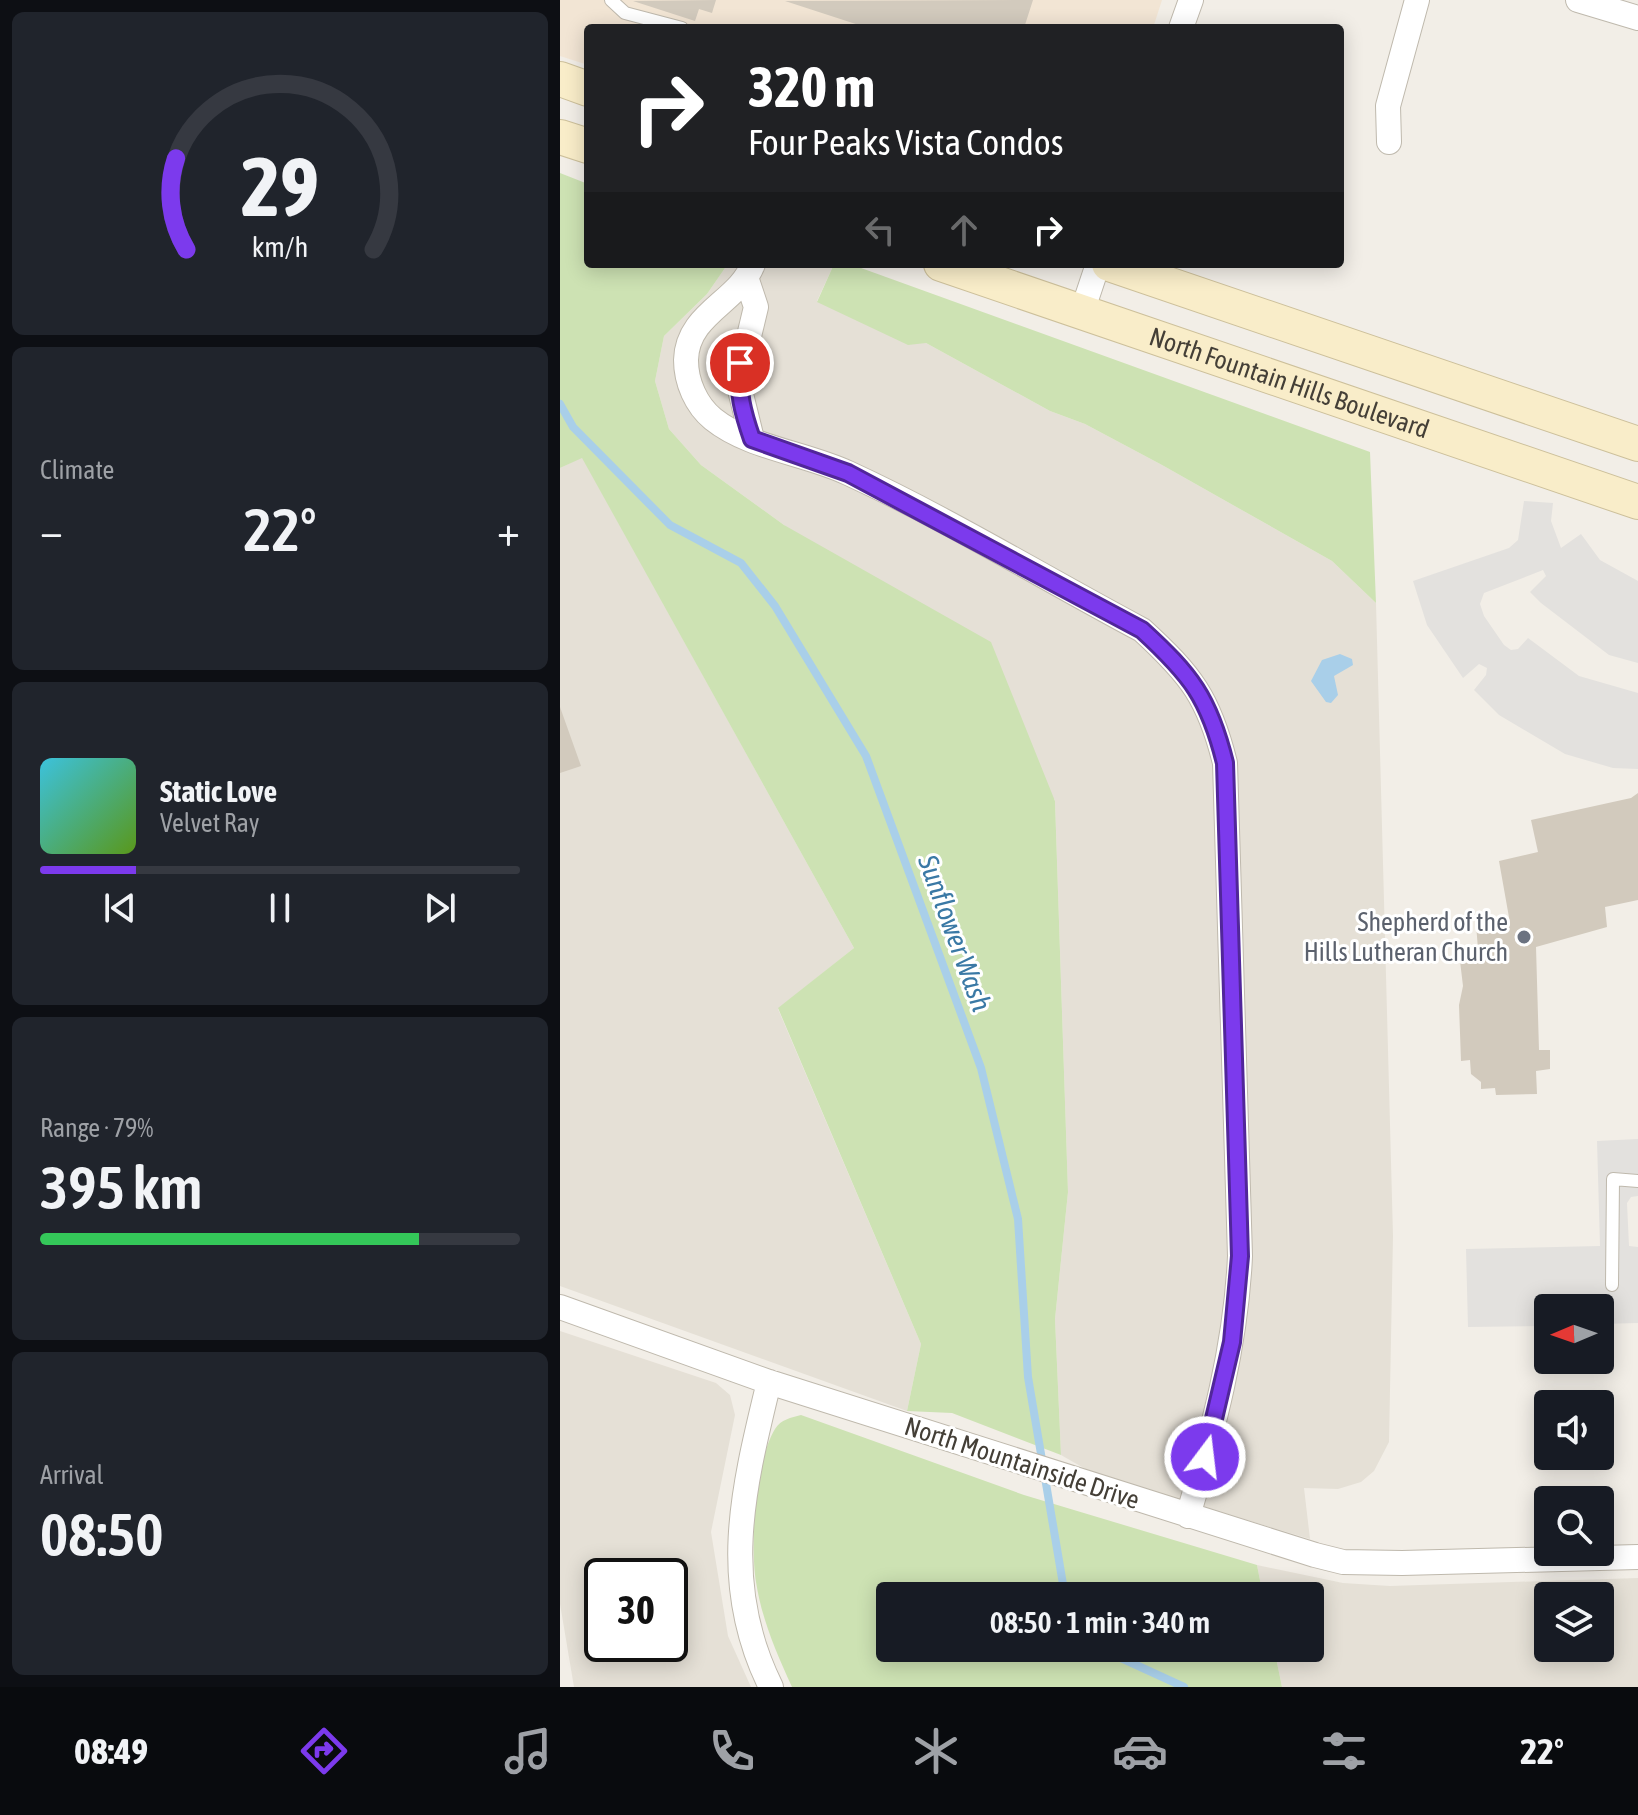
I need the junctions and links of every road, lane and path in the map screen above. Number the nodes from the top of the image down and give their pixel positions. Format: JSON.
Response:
{"nodes":[{"id":1,"x":611,"y":0,"type":"edge"},
{"id":2,"x":1191,"y":0,"type":"edge"},
{"id":3,"x":1417,"y":0,"type":"edge"},
{"id":4,"x":1578,"y":0,"type":"edge"},
{"id":5,"x":1638,"y":18,"type":"edge"},
{"id":6,"x":667,"y":24,"type":"edge"},
{"id":7,"x":1182,"y":24,"type":"edge"},
{"id":8,"x":560,"y":79,"type":"edge"},
{"id":9,"x":584,"y":88,"type":"edge"},
{"id":10,"x":584,"y":133,"type":"edge"},
{"id":11,"x":560,"y":134,"type":"edge"},
{"id":12,"x":1389,"y":142,"type":"dead end"},
{"id":13,"x":584,"y":144,"type":"edge"},
{"id":14,"x":953,"y":268,"type":"edge"},
{"id":15,"x":1097,"y":268,"type":"edge"},
{"id":16,"x":1121,"y":268,"type":"edge"},
{"id":17,"x":750,"y":272,"type":"edge"},
{"id":18,"x":1082,"y":312,"type":"junction"},
{"id":19,"x":752,"y":439,"type":"junction"},
{"id":20,"x":1638,"y":444,"type":"edge"},
{"id":21,"x":1638,"y":502,"type":"edge"},
{"id":22,"x":1638,"y":1181,"type":"edge"},
{"id":23,"x":1612,"y":1285,"type":"dead end"},
{"id":24,"x":560,"y":1307,"type":"edge"},
{"id":25,"x":769,"y":1382,"type":"junction"},
{"id":26,"x":1188,"y":1516,"type":"junction"},
{"id":27,"x":1638,"y":1557,"type":"edge"},
{"id":28,"x":771,"y":1687,"type":"edge"}],
"edges":[{"from":1,"to":6,"type":"lane"},
{"from":2,"to":7,"type":"street"},
{"from":3,"to":12,"type":"street"},
{"from":4,"to":5,"type":"street"},
{"from":8,"to":9,"type":"main road"},
{"from":10,"to":11,"type":"main road"},
{"from":11,"to":13,"type":"main road"},
{"from":14,"to":18,"type":"main road","name":"North Fountain Hills Boulevard"},
{"from":15,"to":18,"type":"street"},
{"from":16,"to":20,"type":"main road"},
{"from":17,"to":19,"type":"street"},
{"from":17,"to":19,"type":"street"},
{"from":18,"to":21,"type":"main road","name":"North Fountain Hills Boulevard"},
{"from":19,"to":26,"type":"street"},
{"from":22,"to":23,"type":"lane"},
{"from":24,"to":25,"type":"street","name":"North Mountainside Drive"},
{"from":25,"to":26,"type":"street","name":"North Mountainside Drive"},
{"from":25,"to":28,"type":"street"},
{"from":26,"to":27,"type":"street","name":"North Mountainside Drive"}]}
